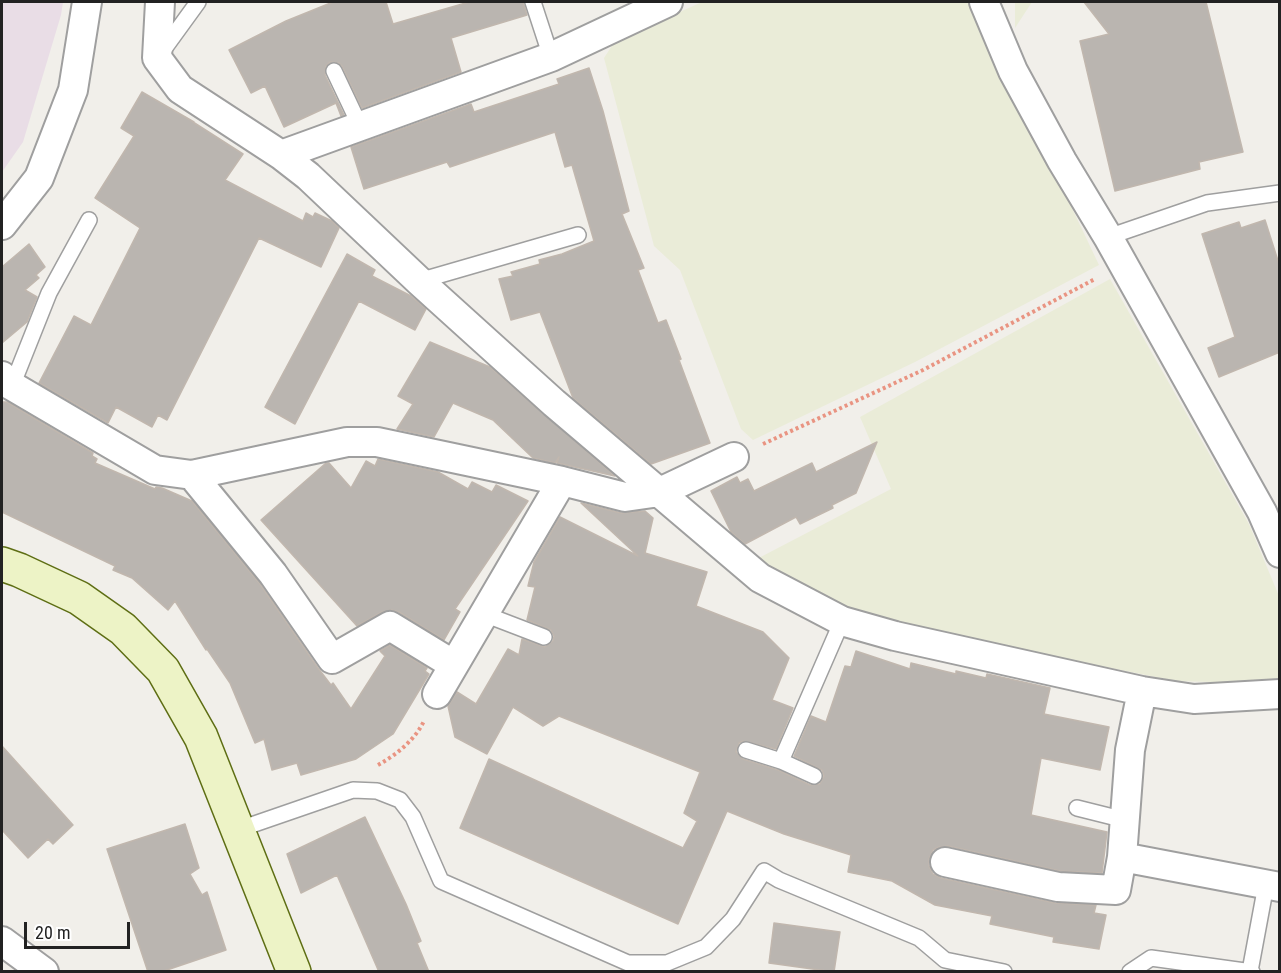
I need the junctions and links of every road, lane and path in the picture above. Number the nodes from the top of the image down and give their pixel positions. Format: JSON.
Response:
{"nodes":[{"id":1,"x":87,"y":2,"type":"edge"},
{"id":2,"x":159,"y":2,"type":"edge"},
{"id":3,"x":198,"y":2,"type":"edge"},
{"id":4,"x":533,"y":2,"type":"edge"},
{"id":5,"x":668,"y":2,"type":"edge"},
{"id":6,"x":984,"y":2,"type":"edge"},
{"id":7,"x":551,"y":57,"type":"junction"},
{"id":8,"x":157,"y":58,"type":"junction"},
{"id":9,"x":334,"y":71,"type":"dead end"},
{"id":10,"x":360,"y":126,"type":"junction"},
{"id":11,"x":281,"y":155,"type":"junction"},
{"id":12,"x":1280,"y":193,"type":"edge"},
{"id":13,"x":88,"y":220,"type":"dead end"},
{"id":14,"x":2,"y":225,"type":"edge"},
{"id":15,"x":578,"y":236,"type":"dead end"},
{"id":16,"x":1108,"y":237,"type":"junction"},
{"id":17,"x":1123,"y":265,"type":"junction"},
{"id":18,"x":419,"y":281,"type":"junction"},
{"id":19,"x":7,"y":381,"type":"edge"},
{"id":20,"x":735,"y":457,"type":"joint"},
{"id":21,"x":192,"y":475,"type":"junction"},
{"id":22,"x":562,"y":481,"type":"junction"},
{"id":23,"x":660,"y":492,"type":"junction"},
{"id":24,"x":1270,"y":508,"type":"edge"},
{"id":25,"x":1280,"y":553,"type":"edge"},
{"id":26,"x":2,"y":564,"type":"edge"},
{"id":27,"x":484,"y":614,"type":"junction"},
{"id":28,"x":842,"y":621,"type":"junction"},
{"id":29,"x":544,"y":637,"type":"dead end"},
{"id":30,"x":454,"y":665,"type":"junction"},
{"id":31,"x":1142,"y":691,"type":"junction"},
{"id":32,"x":437,"y":694,"type":"joint"},
{"id":33,"x":1280,"y":694,"type":"edge"},
{"id":34,"x":746,"y":750,"type":"dead end"},
{"id":35,"x":781,"y":761,"type":"junction"},
{"id":36,"x":814,"y":776,"type":"dead end"},
{"id":37,"x":352,"y":789,"type":"junction"},
{"id":38,"x":1077,"y":808,"type":"dead end"},
{"id":39,"x":1125,"y":820,"type":"junction"},
{"id":40,"x":237,"y":830,"type":"junction"},
{"id":41,"x":1122,"y":857,"type":"junction"},
{"id":42,"x":945,"y":862,"type":"dead end"},
{"id":43,"x":1273,"y":886,"type":"edge"},
{"id":44,"x":2,"y":941,"type":"edge"},
{"id":45,"x":1251,"y":971,"type":"edge"},
{"id":46,"x":44,"y":972,"type":"edge"},
{"id":47,"x":294,"y":972,"type":"edge"},
{"id":48,"x":1004,"y":972,"type":"edge"},
{"id":49,"x":1130,"y":972,"type":"edge"}],
"edges":[{"from":1,"to":14,"type":"street"},
{"from":2,"to":8,"type":"street"},
{"from":3,"to":8,"type":"lane"},
{"from":4,"to":7,"type":"lane"},
{"from":5,"to":7,"type":"street"},
{"from":6,"to":16,"type":"street"},
{"from":7,"to":10,"type":"street"},
{"from":8,"to":11,"type":"street"},
{"from":9,"to":10,"type":"lane"},
{"from":10,"to":11,"type":"street"},
{"from":11,"to":18,"type":"street"},
{"from":12,"to":16,"type":"lane"},
{"from":13,"to":19,"type":"lane"},
{"from":15,"to":18,"type":"lane"},
{"from":16,"to":17,"type":"street"},
{"from":17,"to":20,"type":"path"},
{"from":17,"to":24,"type":"street"},
{"from":18,"to":23,"type":"street"},
{"from":19,"to":21,"type":"street"},
{"from":20,"to":23,"type":"street"},
{"from":21,"to":22,"type":"street"},
{"from":21,"to":30,"type":"street"},
{"from":22,"to":23,"type":"street"},
{"from":22,"to":27,"type":"street"},
{"from":23,"to":28,"type":"street"},
{"from":24,"to":25,"type":"street"},
{"from":26,"to":40,"type":"street"},
{"from":27,"to":29,"type":"lane"},
{"from":27,"to":30,"type":"street"},
{"from":28,"to":31,"type":"street"},
{"from":28,"to":35,"type":"lane"},
{"from":30,"to":32,"type":"street"},
{"from":31,"to":33,"type":"street"},
{"from":31,"to":39,"type":"street"},
{"from":32,"to":37,"type":"path"},
{"from":34,"to":35,"type":"lane"},
{"from":35,"to":36,"type":"lane"},
{"from":37,"to":40,"type":"lane"},
{"from":37,"to":48,"type":"lane"},
{"from":38,"to":39,"type":"lane"},
{"from":39,"to":41,"type":"street"},
{"from":40,"to":47,"type":"street"},
{"from":41,"to":42,"type":"street"},
{"from":41,"to":43,"type":"street"},
{"from":43,"to":45,"type":"lane"},
{"from":44,"to":46,"type":"street"},
{"from":45,"to":49,"type":"lane"}]}
